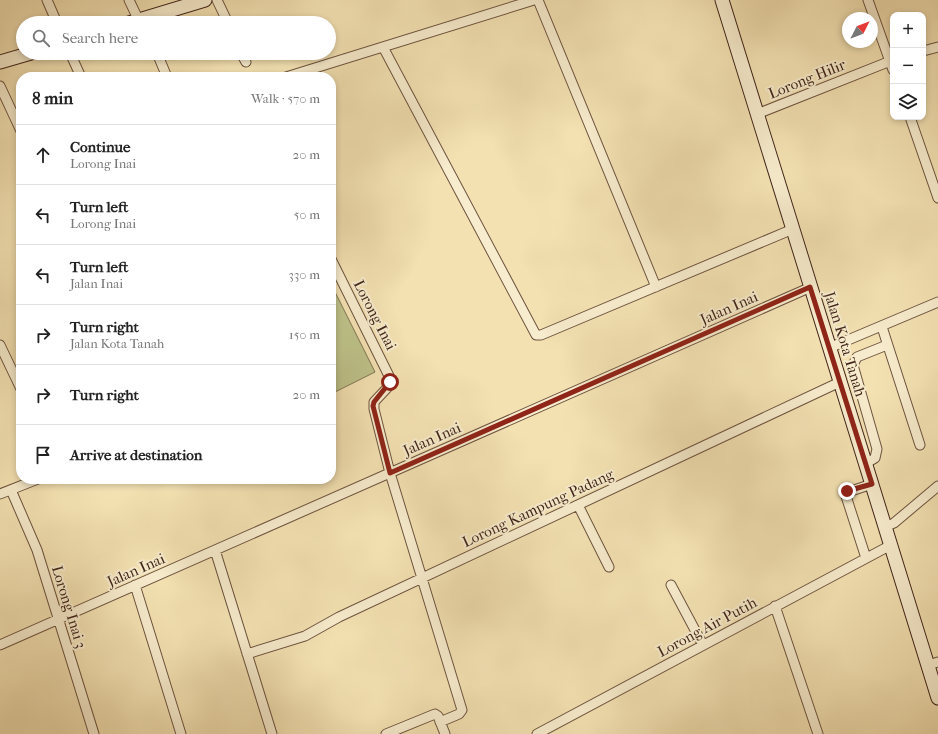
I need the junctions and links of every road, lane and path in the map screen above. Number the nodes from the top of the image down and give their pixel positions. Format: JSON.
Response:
{"nodes":[{"id":1,"x":47,"y":0,"type":"edge"},
{"id":2,"x":129,"y":0,"type":"edge"},
{"id":3,"x":205,"y":0,"type":"edge"},
{"id":4,"x":217,"y":0,"type":"edge"},
{"id":5,"x":534,"y":0,"type":"edge"},
{"id":6,"x":538,"y":0,"type":"edge"},
{"id":7,"x":722,"y":0,"type":"edge"},
{"id":8,"x":868,"y":0,"type":"edge"},
{"id":9,"x":54,"y":16,"type":"edge"},
{"id":10,"x":134,"y":16,"type":"edge"},
{"id":11,"x":155,"y":16,"type":"edge"},
{"id":12,"x":225,"y":16,"type":"edge"},
{"id":13,"x":383,"y":47,"type":"junction"},
{"id":14,"x":938,"y":47,"type":"edge"},
{"id":15,"x":926,"y":51,"type":"edge"},
{"id":16,"x":16,"y":57,"type":"edge"},
{"id":17,"x":890,"y":58,"type":"edge"},
{"id":18,"x":73,"y":60,"type":"edge"},
{"id":19,"x":160,"y":60,"type":"edge"},
{"id":20,"x":0,"y":62,"type":"edge"},
{"id":21,"x":890,"y":64,"type":"edge"},
{"id":22,"x":79,"y":72,"type":"edge"},
{"id":23,"x":165,"y":72,"type":"edge"},
{"id":24,"x":302,"y":72,"type":"edge"},
{"id":25,"x":0,"y":86,"type":"edge"},
{"id":26,"x":757,"y":114,"type":"junction"},
{"id":27,"x":16,"y":120,"type":"edge"},
{"id":28,"x":911,"y":120,"type":"edge"},
{"id":29,"x":938,"y":198,"type":"edge"},
{"id":30,"x":793,"y":229,"type":"junction"},
{"id":31,"x":336,"y":269,"type":"edge"},
{"id":32,"x":656,"y":287,"type":"junction"},
{"id":33,"x":810,"y":287,"type":"junction"},
{"id":34,"x":938,"y":302,"type":"edge"},
{"id":35,"x":882,"y":328,"type":"junction"},
{"id":36,"x":0,"y":345,"type":"edge"},
{"id":37,"x":887,"y":345,"type":"junction"},
{"id":38,"x":830,"y":348,"type":"junction"},
{"id":39,"x":16,"y":379,"type":"edge"},
{"id":40,"x":840,"y":382,"type":"junction"},
{"id":41,"x":920,"y":445,"type":"dead end"},
{"id":42,"x":865,"y":464,"type":"junction"},
{"id":43,"x":390,"y":473,"type":"junction"},
{"id":44,"x":26,"y":484,"type":"edge"},
{"id":45,"x":872,"y":484,"type":"junction"},
{"id":46,"x":938,"y":486,"type":"edge"},
{"id":47,"x":11,"y":490,"type":"junction"},
{"id":48,"x":0,"y":494,"type":"edge"},
{"id":49,"x":578,"y":505,"type":"junction"},
{"id":50,"x":885,"y":527,"type":"junction"},
{"id":51,"x":891,"y":545,"type":"junction"},
{"id":52,"x":215,"y":550,"type":"junction"},
{"id":53,"x":866,"y":558,"type":"junction"},
{"id":54,"x":609,"y":567,"type":"dead end"},
{"id":55,"x":423,"y":577,"type":"junction"},
{"id":56,"x":671,"y":585,"type":"dead end"},
{"id":57,"x":135,"y":586,"type":"junction"},
{"id":58,"x":775,"y":606,"type":"junction"},
{"id":59,"x":59,"y":620,"type":"junction"},
{"id":60,"x":703,"y":645,"type":"junction"},
{"id":61,"x":0,"y":646,"type":"edge"},
{"id":62,"x":247,"y":654,"type":"junction"},
{"id":63,"x":933,"y":664,"type":"edge"},
{"id":64,"x":938,"y":698,"type":"edge"},
{"id":65,"x":440,"y":722,"type":"junction"},
{"id":66,"x":94,"y":734,"type":"edge"},
{"id":67,"x":181,"y":734,"type":"edge"},
{"id":68,"x":272,"y":734,"type":"edge"},
{"id":69,"x":386,"y":734,"type":"edge"},
{"id":70,"x":446,"y":734,"type":"edge"},
{"id":71,"x":537,"y":734,"type":"edge"},
{"id":72,"x":818,"y":734,"type":"edge"}],
"edges":[{"from":1,"to":9,"type":"street"},
{"from":2,"to":10,"type":"street"},
{"from":3,"to":11,"type":"street"},
{"from":4,"to":12,"type":"street"},
{"from":5,"to":13,"type":"street"},
{"from":6,"to":32,"type":"street"},
{"from":7,"to":26,"type":"street","name":"Jalan Kota Tanah"},
{"from":8,"to":17,"type":"street"},
{"from":13,"to":24,"type":"street"},
{"from":13,"to":32,"type":"street"},
{"from":14,"to":15,"type":"street"},
{"from":16,"to":20,"type":"street"},
{"from":18,"to":22,"type":"street"},
{"from":19,"to":23,"type":"street"},
{"from":21,"to":26,"type":"street","name":"Lorong Hilir"},
{"from":25,"to":27,"type":"street"},
{"from":26,"to":30,"type":"street","name":"Jalan Kota Tanah"},
{"from":28,"to":29,"type":"street"},
{"from":30,"to":32,"type":"street"},
{"from":30,"to":33,"type":"street","name":"Jalan Kota Tanah"},
{"from":31,"to":43,"type":"street","name":"Lorong Inai"},
{"from":33,"to":38,"type":"street","name":"Jalan Kota Tanah"},
{"from":33,"to":43,"type":"street","name":"Jalan Inai"},
{"from":34,"to":35,"type":"street"},
{"from":35,"to":37,"type":"street"},
{"from":35,"to":38,"type":"street"},
{"from":36,"to":39,"type":"street"},
{"from":37,"to":41,"type":"street"},
{"from":37,"to":42,"type":"street"},
{"from":38,"to":40,"type":"street","name":"Jalan Kota Tanah"},
{"from":40,"to":42,"type":"street","name":"Jalan Kota Tanah"},
{"from":40,"to":49,"type":"street","name":"Lorong Kampung Padang"},
{"from":42,"to":45,"type":"street","name":"Jalan Kota Tanah"},
{"from":43,"to":52,"type":"street","name":"Jalan Inai"},
{"from":43,"to":55,"type":"street","name":"Lorong Inai"},
{"from":44,"to":47,"type":"street"},
{"from":45,"to":50,"type":"street","name":"Jalan Kota Tanah"},
{"from":45,"to":53,"type":"street"},
{"from":46,"to":50,"type":"street"},
{"from":47,"to":48,"type":"street"},
{"from":47,"to":59,"type":"street","name":"Lorong Inai 3"},
{"from":49,"to":54,"type":"street"},
{"from":49,"to":55,"type":"street","name":"Lorong Kampung Padang"},
{"from":50,"to":51,"type":"street","name":"Jalan Kota Tanah"},
{"from":51,"to":53,"type":"street","name":"Lorong Air Putih"},
{"from":51,"to":63,"type":"street","name":"Jalan Kota Tanah"},
{"from":52,"to":57,"type":"street","name":"Jalan Inai"},
{"from":52,"to":62,"type":"street"},
{"from":53,"to":58,"type":"street","name":"Lorong Air Putih"},
{"from":55,"to":62,"type":"street","name":"Lorong Kampung Padang"},
{"from":55,"to":65,"type":"street","name":"Lorong Inai"},
{"from":56,"to":60,"type":"street"},
{"from":57,"to":59,"type":"street","name":"Jalan Inai"},
{"from":57,"to":67,"type":"street"},
{"from":58,"to":60,"type":"street","name":"Lorong Air Putih"},
{"from":58,"to":72,"type":"street"},
{"from":59,"to":61,"type":"street","name":"Jalan Inai"},
{"from":59,"to":66,"type":"street","name":"Lorong Inai 3"},
{"from":60,"to":71,"type":"street","name":"Lorong Air Putih"},
{"from":62,"to":68,"type":"street"},
{"from":63,"to":64,"type":"street","name":"Jalan Kota Tanah"},
{"from":65,"to":69,"type":"street"},
{"from":65,"to":70,"type":"street"}]}
